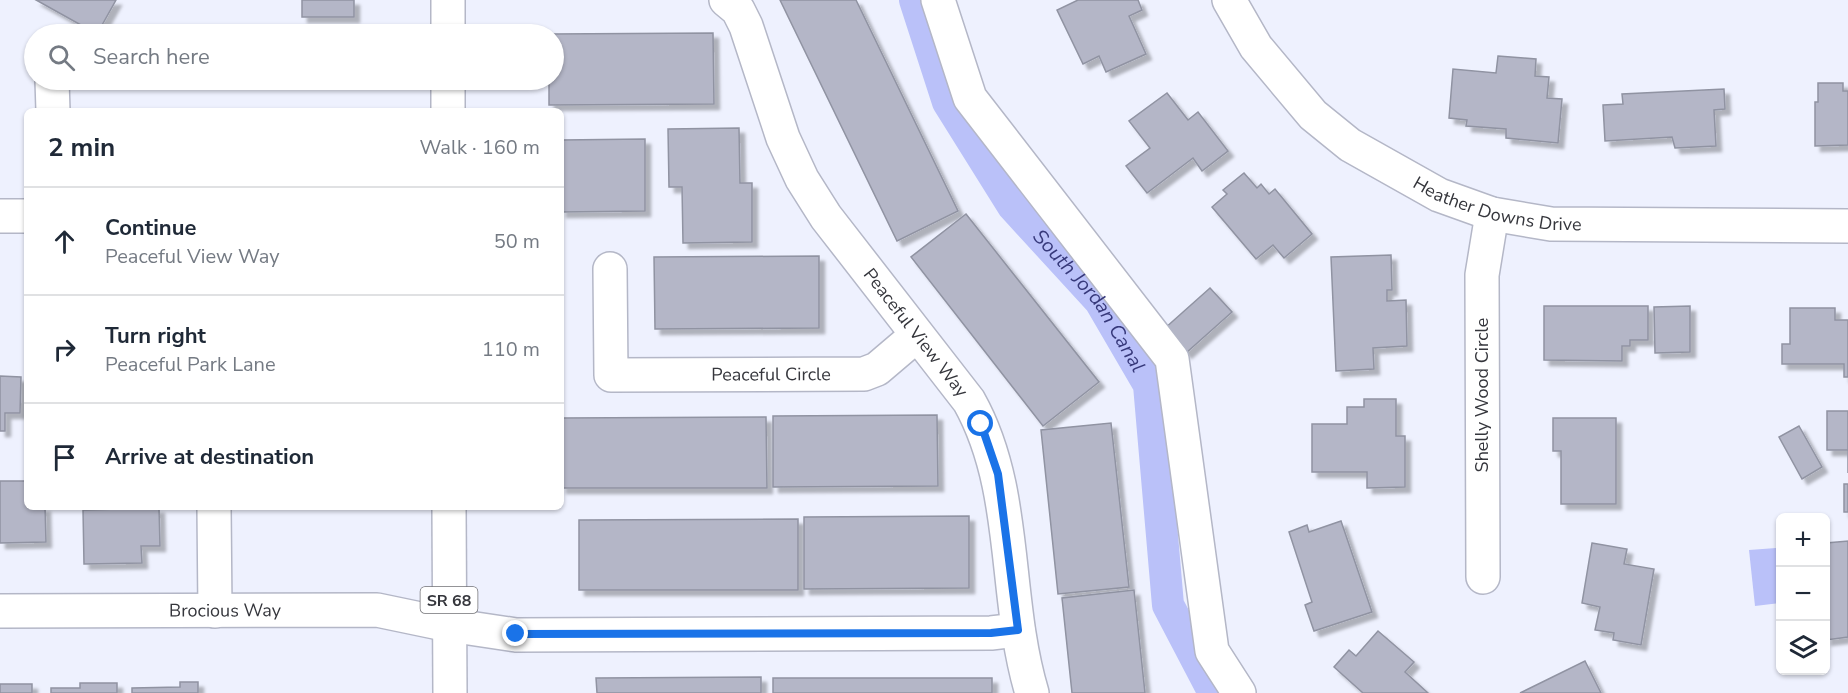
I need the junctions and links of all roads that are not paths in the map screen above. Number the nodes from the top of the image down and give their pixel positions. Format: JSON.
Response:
{"nodes":[{"id":1,"x":448,"y":0,"type":"edge"},
{"id":2,"x":726,"y":0,"type":"edge"},
{"id":3,"x":938,"y":0,"type":"edge"},
{"id":4,"x":1229,"y":0,"type":"edge"},
{"id":5,"x":448,"y":24,"type":"edge"},
{"id":6,"x":52,"y":90,"type":"edge"},
{"id":7,"x":448,"y":90,"type":"edge"},
{"id":8,"x":53,"y":108,"type":"edge"},
{"id":9,"x":448,"y":108,"type":"edge"},
{"id":10,"x":1492,"y":214,"type":"junction"},
{"id":11,"x":0,"y":216,"type":"edge"},
{"id":12,"x":24,"y":216,"type":"edge"},
{"id":13,"x":1848,"y":226,"type":"edge"},
{"id":14,"x":610,"y":269,"type":"dead end"},
{"id":15,"x":917,"y":336,"type":"junction"},
{"id":16,"x":214,"y":510,"type":"edge"},
{"id":17,"x":449,"y":510,"type":"edge"},
{"id":18,"x":1483,"y":577,"type":"dead end"},
{"id":19,"x":215,"y":610,"type":"junction"},
{"id":20,"x":0,"y":611,"type":"edge"},
{"id":21,"x":449,"y":625,"type":"junction"},
{"id":22,"x":1018,"y":630,"type":"junction"},
{"id":23,"x":450,"y":693,"type":"edge"},
{"id":24,"x":1032,"y":693,"type":"edge"},
{"id":25,"x":1239,"y":693,"type":"edge"}],
"edges":[{"from":1,"to":5,"type":"street"},
{"from":2,"to":15,"type":"street","name":"Peaceful View Way"},
{"from":3,"to":25,"type":"street"},
{"from":4,"to":10,"type":"street","name":"Heather Downs Drive"},
{"from":6,"to":8,"type":"street"},
{"from":7,"to":9,"type":"street"},
{"from":10,"to":13,"type":"street","name":"Heather Downs Drive"},
{"from":10,"to":18,"type":"street","name":"Shelly Wood Circle"},
{"from":11,"to":12,"type":"street"},
{"from":14,"to":15,"type":"street","name":"Peaceful Circle"},
{"from":15,"to":22,"type":"street","name":"Peaceful View Way"},
{"from":16,"to":19,"type":"street"},
{"from":17,"to":21,"type":"street","number":"SR 68"},
{"from":19,"to":20,"type":"street","name":"Brocious Way"},
{"from":19,"to":21,"type":"street","name":"Brocious Way"},
{"from":21,"to":22,"type":"street","name":"Brocious Way"},
{"from":21,"to":23,"type":"street","number":"SR 68"},
{"from":22,"to":24,"type":"street","name":"Peaceful View Way"}]}
